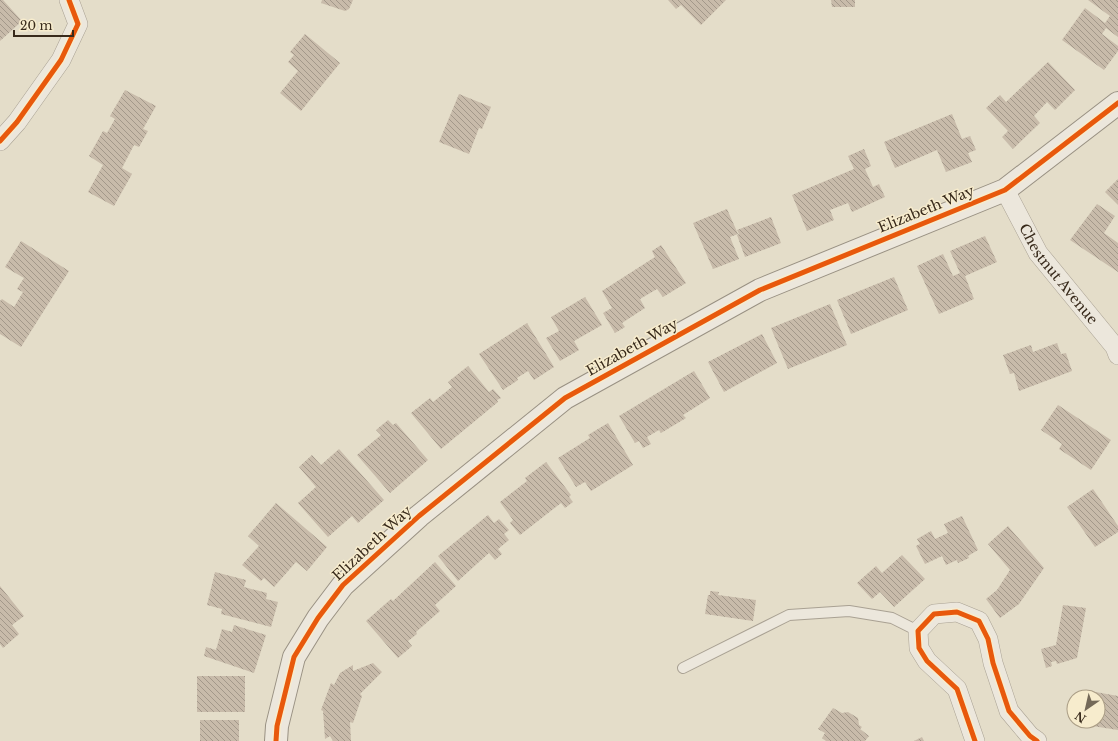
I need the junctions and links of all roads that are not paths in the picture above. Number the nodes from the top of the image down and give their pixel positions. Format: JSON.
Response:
{"nodes":[{"id":1,"x":69,"y":0,"type":"edge"},
{"id":2,"x":1118,"y":103,"type":"edge"},
{"id":3,"x":0,"y":141,"type":"edge"},
{"id":4,"x":1005,"y":190,"type":"junction"},
{"id":5,"x":1118,"y":355,"type":"edge"},
{"id":6,"x":918,"y":631,"type":"junction"},
{"id":7,"x":683,"y":668,"type":"dead end"},
{"id":8,"x":276,"y":741,"type":"edge"},
{"id":9,"x":975,"y":741,"type":"edge"},
{"id":10,"x":1038,"y":741,"type":"edge"}],
"edges":[{"from":1,"to":3,"type":"street"},
{"from":2,"to":4,"type":"street","name":"Elizabeth Way"},
{"from":4,"to":5,"type":"street","name":"Chestnut Avenue"},
{"from":4,"to":8,"type":"street","name":"Elizabeth Way"},
{"from":6,"to":7,"type":"lane"},
{"from":6,"to":9,"type":"street"},
{"from":6,"to":10,"type":"street"}]}
